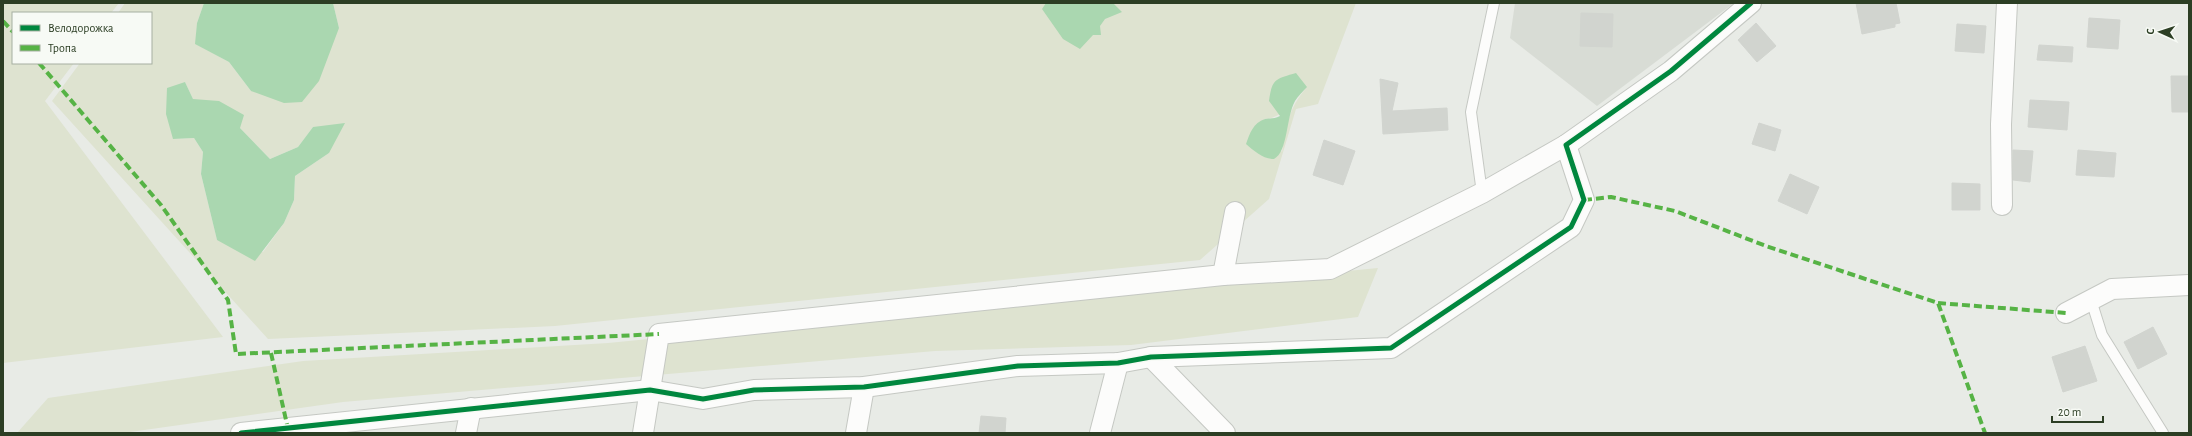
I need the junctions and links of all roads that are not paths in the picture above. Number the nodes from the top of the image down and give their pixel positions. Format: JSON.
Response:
{"nodes":[{"id":1,"x":1494,"y":3,"type":"edge"},
{"id":2,"x":1751,"y":3,"type":"edge"},
{"id":3,"x":2007,"y":3,"type":"edge"},
{"id":4,"x":1566,"y":145,"type":"junction"},
{"id":5,"x":1482,"y":193,"type":"junction"},
{"id":6,"x":2002,"y":205,"type":"dead end"},
{"id":7,"x":1235,"y":212,"type":"dead end"},
{"id":8,"x":1223,"y":275,"type":"junction"},
{"id":9,"x":2189,"y":285,"type":"edge"},
{"id":10,"x":2091,"y":300,"type":"junction"},
{"id":11,"x":2066,"y":313,"type":"dead end"},
{"id":12,"x":1151,"y":357,"type":"junction"},
{"id":13,"x":1118,"y":363,"type":"junction"},
{"id":14,"x":864,"y":386,"type":"junction"},
{"id":15,"x":650,"y":390,"type":"junction"},
{"id":16,"x":471,"y":408,"type":"junction"},
{"id":17,"x":288,"y":431,"type":"edge"},
{"id":18,"x":241,"y":433,"type":"edge"},
{"id":19,"x":466,"y":433,"type":"edge"},
{"id":20,"x":643,"y":433,"type":"edge"},
{"id":21,"x":856,"y":433,"type":"edge"},
{"id":22,"x":1100,"y":433,"type":"edge"},
{"id":23,"x":1225,"y":433,"type":"edge"},
{"id":24,"x":2163,"y":433,"type":"edge"}],
"edges":[{"from":1,"to":5,"type":"lane"},
{"from":2,"to":4,"type":"street"},
{"from":3,"to":6,"type":"street"},
{"from":4,"to":5,"type":"street"},
{"from":4,"to":12,"type":"street"},
{"from":5,"to":8,"type":"street"},
{"from":7,"to":8,"type":"street"},
{"from":8,"to":15,"type":"street"},
{"from":9,"to":10,"type":"street"},
{"from":10,"to":11,"type":"street"},
{"from":10,"to":24,"type":"lane"},
{"from":12,"to":13,"type":"street"},
{"from":12,"to":23,"type":"street"},
{"from":13,"to":14,"type":"street"},
{"from":13,"to":22,"type":"street"},
{"from":14,"to":15,"type":"street"},
{"from":14,"to":21,"type":"street"},
{"from":15,"to":16,"type":"street"},
{"from":15,"to":20,"type":"street"},
{"from":16,"to":17,"type":"street"},
{"from":16,"to":19,"type":"street"},
{"from":17,"to":18,"type":"street"}]}
